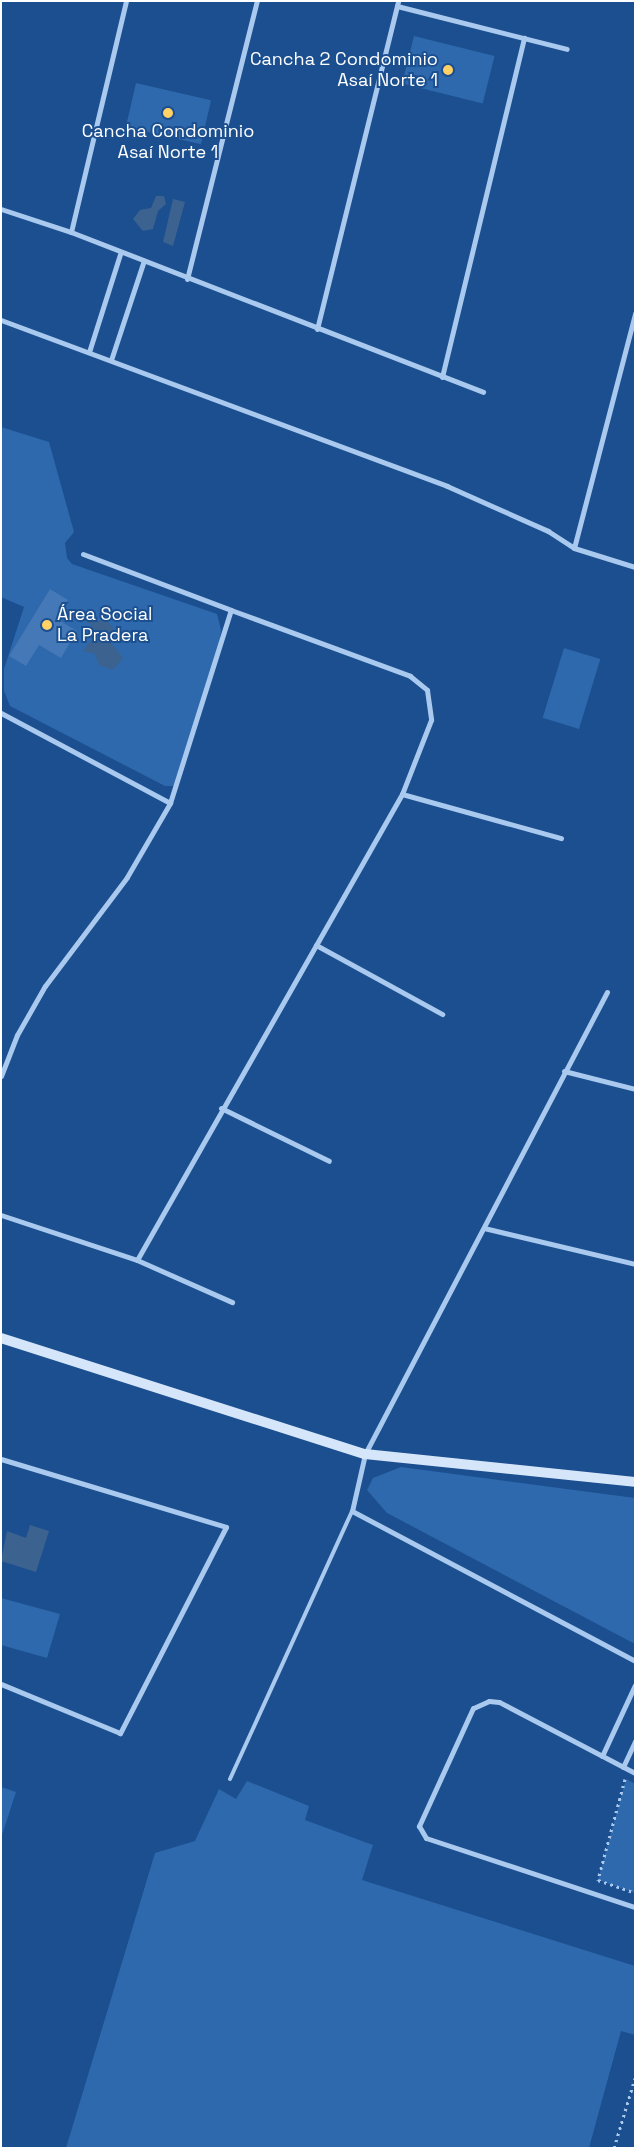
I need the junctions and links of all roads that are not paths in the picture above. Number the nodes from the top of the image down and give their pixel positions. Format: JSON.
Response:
{"nodes":[{"id":1,"x":126,"y":1,"type":"edge"},
{"id":2,"x":257,"y":1,"type":"edge"},
{"id":3,"x":398,"y":4,"type":"edge"},
{"id":4,"x":524,"y":38,"type":"junction"},
{"id":5,"x":567,"y":49,"type":"dead end"},
{"id":6,"x":1,"y":209,"type":"edge"},
{"id":7,"x":71,"y":232,"type":"junction"},
{"id":8,"x":120,"y":254,"type":"junction"},
{"id":9,"x":143,"y":263,"type":"junction"},
{"id":10,"x":187,"y":279,"type":"junction"},
{"id":11,"x":635,"y":314,"type":"edge"},
{"id":12,"x":1,"y":320,"type":"edge"},
{"id":13,"x":317,"y":329,"type":"junction"},
{"id":14,"x":89,"y":352,"type":"junction"},
{"id":15,"x":111,"y":360,"type":"junction"},
{"id":16,"x":442,"y":377,"type":"junction"},
{"id":17,"x":483,"y":392,"type":"dead end"},
{"id":18,"x":574,"y":548,"type":"junction"},
{"id":19,"x":83,"y":554,"type":"dead end"},
{"id":20,"x":635,"y":567,"type":"edge"},
{"id":21,"x":231,"y":610,"type":"junction"},
{"id":22,"x":1,"y":713,"type":"edge"},
{"id":23,"x":402,"y":794,"type":"junction"},
{"id":24,"x":170,"y":803,"type":"junction"},
{"id":25,"x":561,"y":838,"type":"dead end"},
{"id":26,"x":316,"y":945,"type":"junction"},
{"id":27,"x":607,"y":992,"type":"dead end"},
{"id":28,"x":442,"y":1014,"type":"dead end"},
{"id":29,"x":564,"y":1071,"type":"junction"},
{"id":30,"x":1,"y":1076,"type":"edge"},
{"id":31,"x":635,"y":1089,"type":"edge"},
{"id":32,"x":222,"y":1108,"type":"junction"},
{"id":33,"x":328,"y":1162,"type":"dead end"},
{"id":34,"x":1,"y":1215,"type":"edge"},
{"id":35,"x":484,"y":1228,"type":"junction"},
{"id":36,"x":137,"y":1260,"type":"junction"},
{"id":37,"x":635,"y":1264,"type":"edge"},
{"id":38,"x":232,"y":1302,"type":"dead end"},
{"id":39,"x":1,"y":1338,"type":"edge"},
{"id":40,"x":365,"y":1454,"type":"junction"},
{"id":41,"x":1,"y":1459,"type":"edge"},
{"id":42,"x":635,"y":1482,"type":"edge"},
{"id":43,"x":352,"y":1511,"type":"junction"},
{"id":44,"x":635,"y":1661,"type":"edge"},
{"id":45,"x":1,"y":1684,"type":"edge"},
{"id":46,"x":635,"y":1685,"type":"edge"},
{"id":47,"x":635,"y":1741,"type":"edge"},
{"id":48,"x":602,"y":1756,"type":"junction"},
{"id":49,"x":623,"y":1767,"type":"junction"},
{"id":50,"x":635,"y":1773,"type":"edge"},
{"id":51,"x":230,"y":1779,"type":"dead end"},
{"id":52,"x":635,"y":1907,"type":"edge"}],
"edges":[{"from":1,"to":7,"type":"street"},
{"from":2,"to":10,"type":"street"},
{"from":3,"to":4,"type":"street"},
{"from":3,"to":13,"type":"street"},
{"from":4,"to":5,"type":"street"},
{"from":4,"to":16,"type":"street"},
{"from":6,"to":7,"type":"street"},
{"from":7,"to":8,"type":"street"},
{"from":8,"to":9,"type":"street"},
{"from":8,"to":14,"type":"street"},
{"from":9,"to":10,"type":"street"},
{"from":9,"to":15,"type":"street"},
{"from":10,"to":13,"type":"street"},
{"from":11,"to":18,"type":"street"},
{"from":12,"to":14,"type":"street"},
{"from":13,"to":16,"type":"street"},
{"from":14,"to":15,"type":"street"},
{"from":15,"to":18,"type":"street"},
{"from":16,"to":17,"type":"street"},
{"from":18,"to":20,"type":"street"},
{"from":19,"to":21,"type":"street"},
{"from":21,"to":23,"type":"street"},
{"from":21,"to":24,"type":"street"},
{"from":22,"to":24,"type":"street"},
{"from":23,"to":25,"type":"street"},
{"from":23,"to":26,"type":"street"},
{"from":24,"to":30,"type":"street"},
{"from":26,"to":28,"type":"street"},
{"from":26,"to":32,"type":"street"},
{"from":27,"to":29,"type":"street"},
{"from":29,"to":31,"type":"street"},
{"from":29,"to":35,"type":"street"},
{"from":32,"to":33,"type":"street"},
{"from":32,"to":36,"type":"street"},
{"from":34,"to":36,"type":"street"},
{"from":35,"to":37,"type":"street"},
{"from":35,"to":40,"type":"street"},
{"from":36,"to":38,"type":"street"},
{"from":39,"to":40,"type":"street"},
{"from":40,"to":42,"type":"street"},
{"from":40,"to":43,"type":"street"},
{"from":41,"to":45,"type":"street"},
{"from":43,"to":44,"type":"street"},
{"from":43,"to":51,"type":"lane"},
{"from":46,"to":48,"type":"street"},
{"from":47,"to":49,"type":"street"},
{"from":48,"to":49,"type":"street"},
{"from":48,"to":52,"type":"street"},
{"from":49,"to":50,"type":"street"}]}
